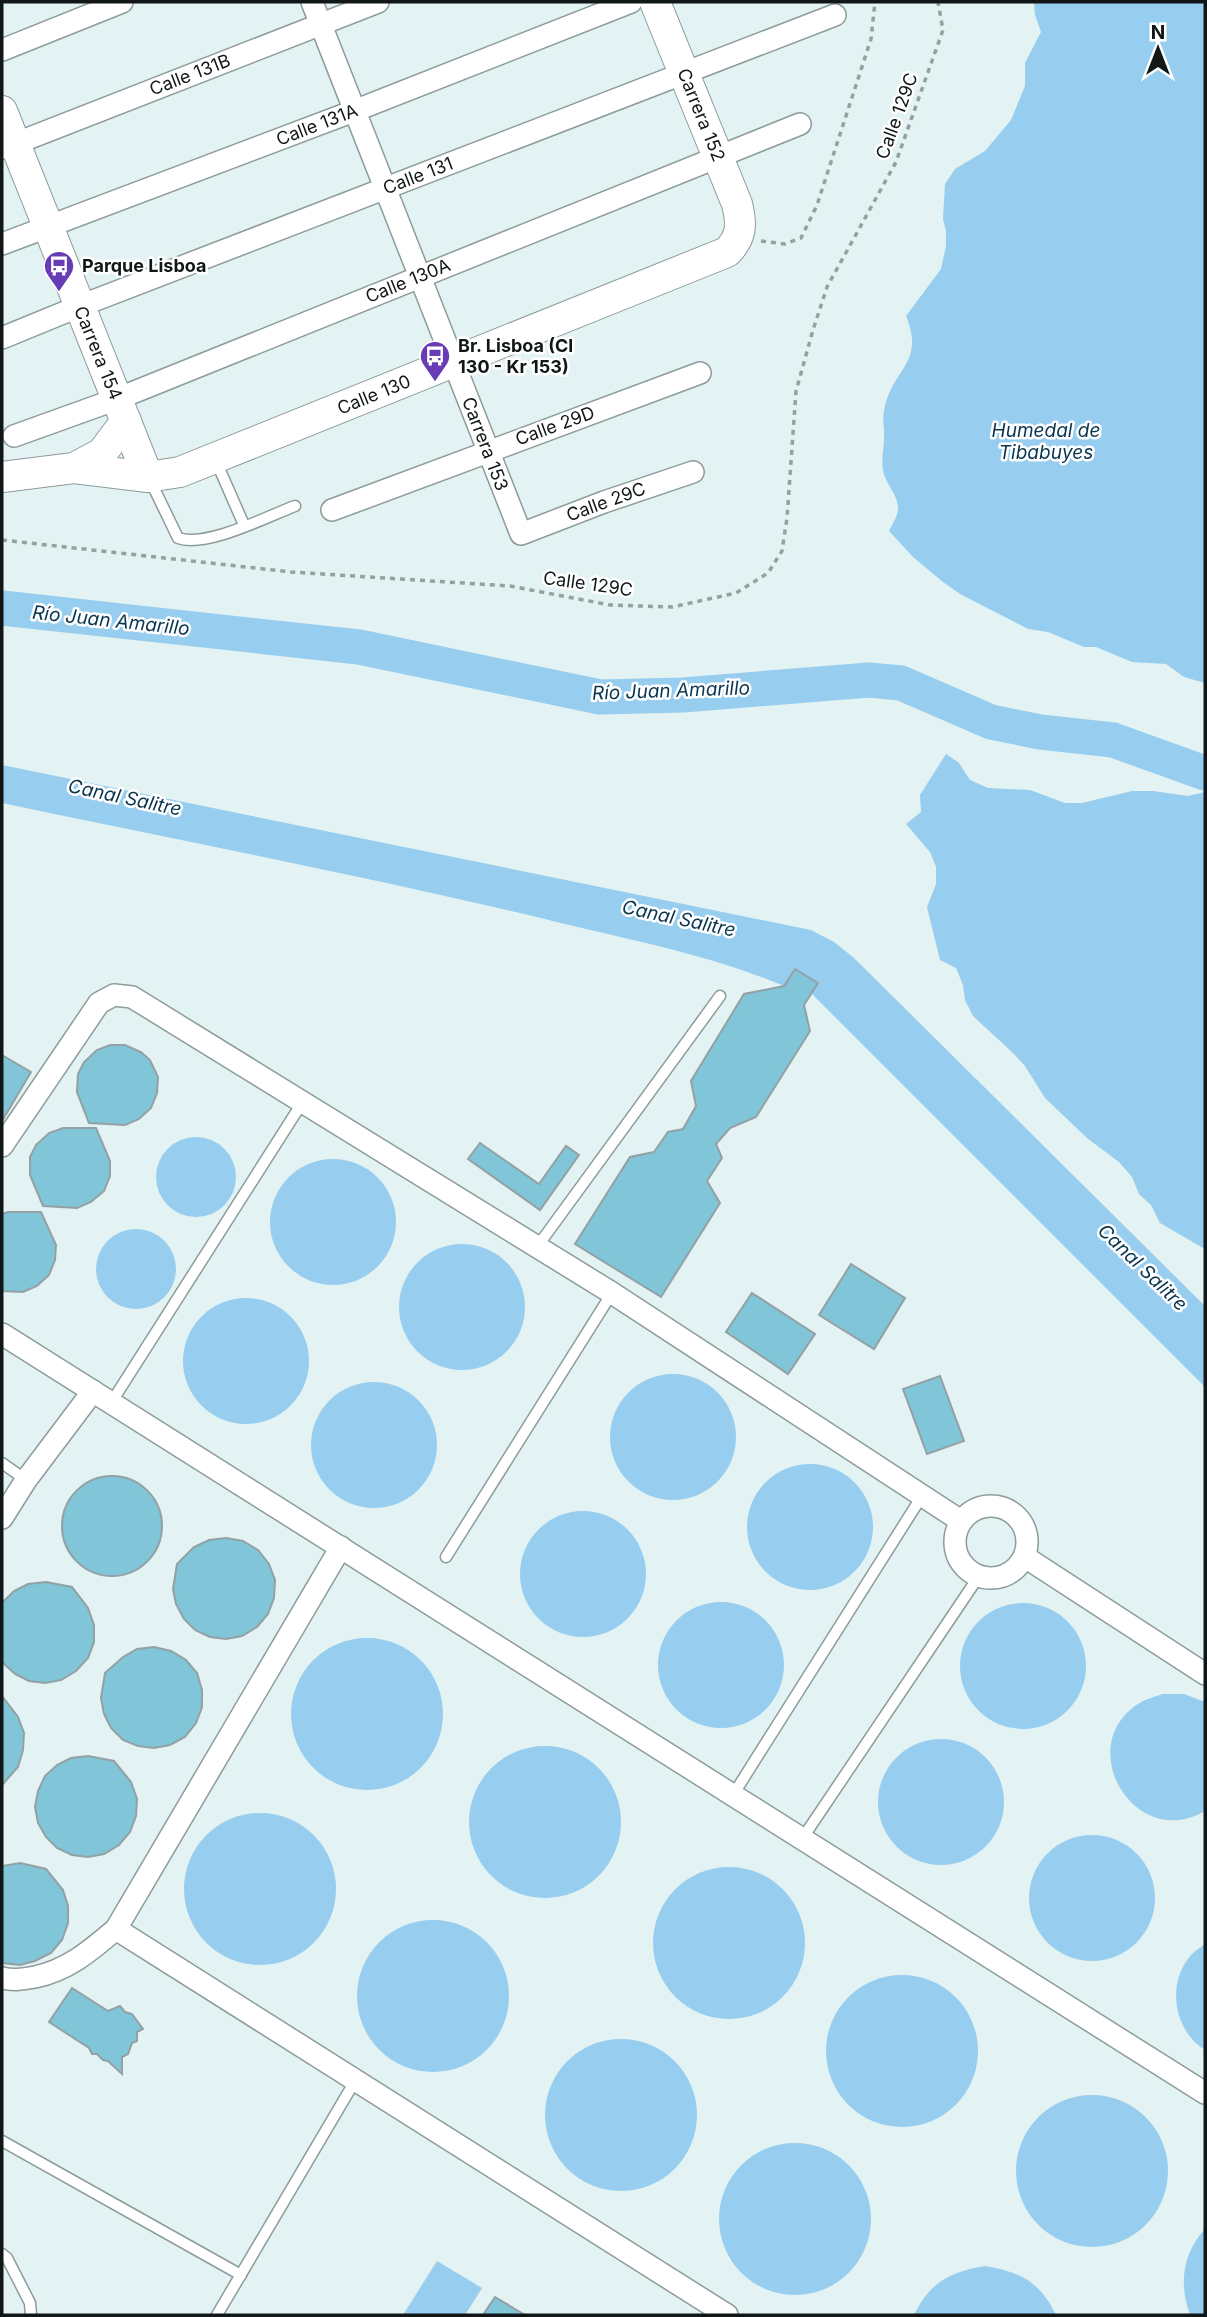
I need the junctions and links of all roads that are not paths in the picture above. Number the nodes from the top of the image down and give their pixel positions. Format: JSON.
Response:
{"nodes":[{"id":1,"x":122,"y":2,"type":"edge"},
{"id":2,"x":312,"y":2,"type":"edge"},
{"id":3,"x":378,"y":2,"type":"edge"},
{"id":4,"x":631,"y":2,"type":"edge"},
{"id":5,"x":655,"y":2,"type":"edge"},
{"id":6,"x":835,"y":15,"type":"dead end"},
{"id":7,"x":321,"y":24,"type":"junction"},
{"id":8,"x":2,"y":50,"type":"edge"},
{"id":9,"x":684,"y":73,"type":"junction"},
{"id":10,"x":2,"y":111,"type":"edge"},
{"id":11,"x":354,"y":111,"type":"junction"},
{"id":12,"x":800,"y":124,"type":"dead end"},
{"id":13,"x":8,"y":146,"type":"edge"},
{"id":14,"x":718,"y":156,"type":"junction"},
{"id":15,"x":385,"y":189,"type":"junction"},
{"id":16,"x":48,"y":226,"type":"junction"},
{"id":17,"x":741,"y":229,"type":"joint"},
{"id":18,"x":2,"y":244,"type":"edge"},
{"id":19,"x":420,"y":276,"type":"junction"},
{"id":20,"x":80,"y":306,"type":"junction"},
{"id":21,"x":2,"y":338,"type":"edge"},
{"id":22,"x":454,"y":363,"type":"junction"},
{"id":23,"x":700,"y":373,"type":"dead end"},
{"id":24,"x":121,"y":410,"type":"junction"},
{"id":25,"x":14,"y":436,"type":"dead end"},
{"id":26,"x":488,"y":451,"type":"junction"},
{"id":27,"x":215,"y":459,"type":"junction"},
{"id":28,"x":74,"y":468,"type":"junction"},
{"id":29,"x":693,"y":471,"type":"dead end"},
{"id":30,"x":2,"y":477,"type":"edge"},
{"id":31,"x":148,"y":477,"type":"junction"},
{"id":32,"x":295,"y":506,"type":"dead end"},
{"id":33,"x":332,"y":510,"type":"dead end"},
{"id":34,"x":244,"y":525,"type":"junction"},
{"id":35,"x":521,"y":534,"type":"joint"},
{"id":36,"x":720,"y":996,"type":"dead end"},
{"id":37,"x":302,"y":1103,"type":"junction"},
{"id":38,"x":2,"y":1146,"type":"edge"},
{"id":39,"x":537,"y":1247,"type":"junction"},
{"id":40,"x":612,"y":1293,"type":"junction"},
{"id":41,"x":2,"y":1334,"type":"edge"},
{"id":42,"x":102,"y":1397,"type":"junction"},
{"id":43,"x":2,"y":1463,"type":"edge"},
{"id":44,"x":26,"y":1480,"type":"junction"},
{"id":45,"x":922,"y":1496,"type":"junction"},
{"id":46,"x":2,"y":1518,"type":"edge"},
{"id":47,"x":961,"y":1521,"type":"junction"},
{"id":48,"x":341,"y":1547,"type":"junction"},
{"id":49,"x":446,"y":1557,"type":"dead end"},
{"id":50,"x":1025,"y":1557,"type":"junction"},
{"id":51,"x":979,"y":1576,"type":"junction"},
{"id":52,"x":1205,"y":1674,"type":"edge"},
{"id":53,"x":733,"y":1795,"type":"junction"},
{"id":54,"x":802,"y":1839,"type":"junction"},
{"id":55,"x":116,"y":1929,"type":"junction"},
{"id":56,"x":2,"y":1978,"type":"edge"},
{"id":57,"x":355,"y":2081,"type":"junction"},
{"id":58,"x":1205,"y":2094,"type":"edge"},
{"id":59,"x":2,"y":2141,"type":"edge"},
{"id":60,"x":2,"y":2254,"type":"edge"},
{"id":61,"x":241,"y":2276,"type":"junction"},
{"id":62,"x":31,"y":2315,"type":"edge"},
{"id":63,"x":218,"y":2315,"type":"edge"},
{"id":64,"x":727,"y":2315,"type":"edge"}],
"edges":[{"from":1,"to":8,"type":"street"},
{"from":2,"to":7,"type":"street","name":"Carrera 153"},
{"from":3,"to":7,"type":"street","name":"Calle 131B"},
{"from":4,"to":11,"type":"street","name":"Calle 131A"},
{"from":5,"to":9,"type":"main road","name":"Carrera 152"},
{"from":6,"to":9,"type":"street","name":"Calle 131"},
{"from":7,"to":11,"type":"street","name":"Carrera 153"},
{"from":7,"to":13,"type":"street","name":"Calle 131B"},
{"from":9,"to":14,"type":"main road","name":"Carrera 152"},
{"from":9,"to":15,"type":"street","name":"Calle 131"},
{"from":10,"to":13,"type":"main road","name":"Carrera 154"},
{"from":11,"to":15,"type":"street","name":"Carrera 153"},
{"from":11,"to":16,"type":"street","name":"Calle 131A"},
{"from":12,"to":14,"type":"street","name":"Calle 130A"},
{"from":13,"to":16,"type":"main road","name":"Carrera 154"},
{"from":14,"to":17,"type":"main road","name":"Carrera 152"},
{"from":14,"to":19,"type":"street","name":"Calle 130A"},
{"from":15,"to":19,"type":"street","name":"Carrera 153"},
{"from":15,"to":20,"type":"street","name":"Calle 131"},
{"from":16,"to":18,"type":"street","name":"Calle 131A"},
{"from":16,"to":20,"type":"main road","name":"Carrera 154"},
{"from":17,"to":22,"type":"main road","name":"Calle 130"},
{"from":19,"to":22,"type":"street","name":"Carrera 153"},
{"from":19,"to":24,"type":"street","name":"Calle 130A"},
{"from":20,"to":21,"type":"street","name":"Calle 131"},
{"from":20,"to":24,"type":"main road","name":"Carrera 154"},
{"from":22,"to":26,"type":"street","name":"Carrera 153"},
{"from":22,"to":27,"type":"main road","name":"Calle 130"},
{"from":23,"to":26,"type":"street","name":"Calle 29D"},
{"from":24,"to":25,"type":"street","name":"Calle 130A"},
{"from":24,"to":28,"type":"main road"},
{"from":24,"to":31,"type":"main road","name":"Carrera 154"},
{"from":26,"to":33,"type":"street","name":"Calle 29D"},
{"from":26,"to":35,"type":"street","name":"Carrera 153"},
{"from":27,"to":31,"type":"main road","name":"Calle 130"},
{"from":27,"to":34,"type":"lane"},
{"from":28,"to":30,"type":"main road"},
{"from":28,"to":31,"type":"main road","name":"Calle 130"},
{"from":29,"to":35,"type":"street","name":"Calle 29C"},
{"from":31,"to":34,"type":"lane"},
{"from":32,"to":34,"type":"lane"},
{"from":36,"to":39,"type":"lane"},
{"from":37,"to":38,"type":"street"},
{"from":37,"to":39,"type":"street"},
{"from":37,"to":42,"type":"lane"},
{"from":39,"to":40,"type":"street"},
{"from":40,"to":45,"type":"street"},
{"from":40,"to":49,"type":"lane"},
{"from":41,"to":42,"type":"street"},
{"from":42,"to":44,"type":"street"},
{"from":42,"to":48,"type":"street"},
{"from":43,"to":44,"type":"lane"},
{"from":44,"to":46,"type":"street"},
{"from":45,"to":47,"type":"street"},
{"from":45,"to":53,"type":"lane"},
{"from":47,"to":50,"type":"street"},
{"from":47,"to":51,"type":"street"},
{"from":48,"to":53,"type":"street"},
{"from":48,"to":55,"type":"street"},
{"from":50,"to":51,"type":"street"},
{"from":50,"to":52,"type":"street"},
{"from":51,"to":54,"type":"lane"},
{"from":53,"to":54,"type":"street"},
{"from":54,"to":58,"type":"street"},
{"from":55,"to":56,"type":"street"},
{"from":55,"to":57,"type":"street"},
{"from":57,"to":61,"type":"lane"},
{"from":57,"to":64,"type":"street"},
{"from":59,"to":61,"type":"lane"},
{"from":60,"to":62,"type":"lane"},
{"from":61,"to":63,"type":"lane"}]}
